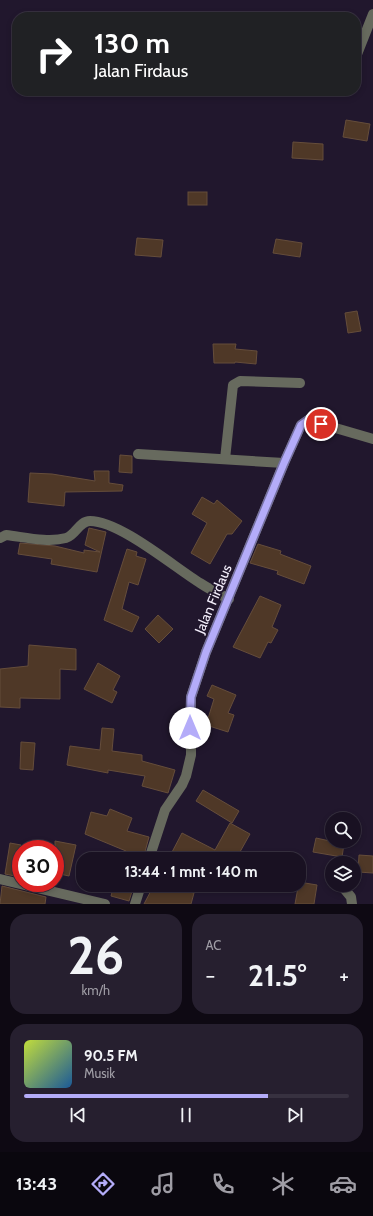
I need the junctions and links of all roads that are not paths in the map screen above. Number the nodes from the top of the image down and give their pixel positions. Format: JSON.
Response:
{"nodes":[{"id":1,"x":373,"y":14,"type":"edge"},
{"id":2,"x":361,"y":44,"type":"edge"},
{"id":3,"x":300,"y":383,"type":"dead end"},
{"id":4,"x":373,"y":439,"type":"edge"},
{"id":5,"x":138,"y":454,"type":"dead end"},
{"id":6,"x":225,"y":459,"type":"junction"},
{"id":7,"x":284,"y":463,"type":"junction"},
{"id":8,"x":0,"y":538,"type":"edge"},
{"id":9,"x":229,"y":599,"type":"junction"},
{"id":10,"x":151,"y":852,"type":"edge"},
{"id":11,"x":0,"y":879,"type":"edge"},
{"id":12,"x":138,"y":892,"type":"edge"},
{"id":13,"x":347,"y":892,"type":"edge"},
{"id":14,"x":105,"y":904,"type":"edge"},
{"id":15,"x":134,"y":904,"type":"edge"},
{"id":16,"x":352,"y":904,"type":"edge"}],
"edges":[{"from":1,"to":2,"type":"street"},
{"from":3,"to":6,"type":"street"},
{"from":4,"to":7,"type":"street","name":"Jalan Firdaus"},
{"from":5,"to":6,"type":"street"},
{"from":6,"to":7,"type":"street"},
{"from":7,"to":9,"type":"street","name":"Jalan Firdaus"},
{"from":8,"to":9,"type":"street"},
{"from":9,"to":10,"type":"street","name":"Jalan Firdaus"},
{"from":11,"to":14,"type":"street"},
{"from":12,"to":15,"type":"street"},
{"from":13,"to":16,"type":"street"}]}
